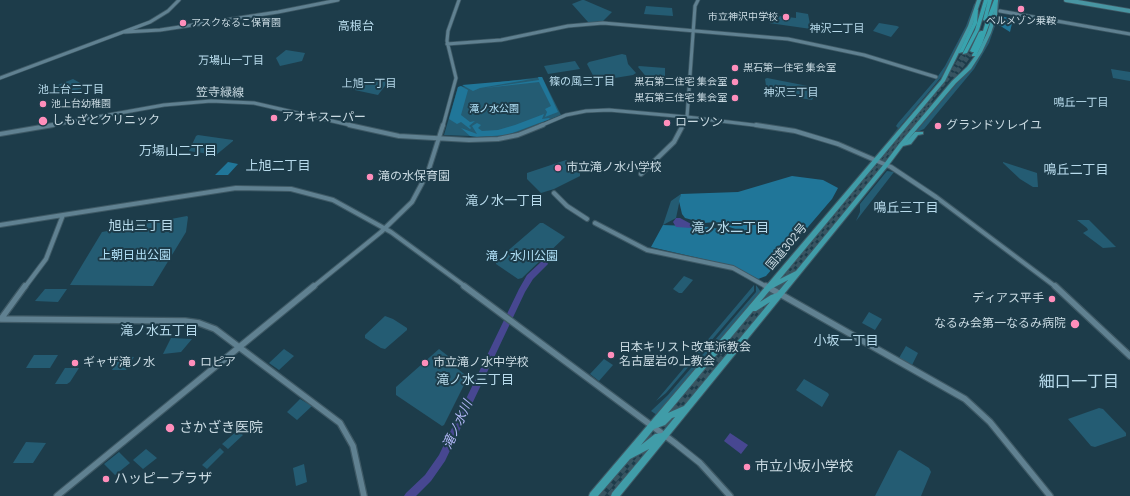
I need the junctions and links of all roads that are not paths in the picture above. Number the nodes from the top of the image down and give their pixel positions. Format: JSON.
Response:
{"nodes":[{"id":1,"x":179,"y":0,"type":"edge"},
{"id":2,"x":338,"y":0,"type":"edge"},
{"id":3,"x":459,"y":0,"type":"edge"},
{"id":4,"x":698,"y":0,"type":"edge"},
{"id":5,"x":979,"y":0,"type":"edge"},
{"id":6,"x":986,"y":0,"type":"edge"},
{"id":7,"x":990,"y":0,"type":"edge"},
{"id":8,"x":996,"y":0,"type":"edge"},
{"id":9,"x":1066,"y":0,"type":"edge"},
{"id":10,"x":1075,"y":0,"type":"edge"},
{"id":11,"x":986,"y":9,"type":"junction"},
{"id":12,"x":976,"y":10,"type":"junction"},
{"id":13,"x":1130,"y":10,"type":"edge"},
{"id":14,"x":1000,"y":11,"type":"dead end"},
{"id":15,"x":694,"y":30,"type":"junction"},
{"id":16,"x":125,"y":32,"type":"junction"},
{"id":17,"x":1130,"y":34,"type":"edge"},
{"id":18,"x":447,"y":44,"type":"junction"},
{"id":19,"x":968,"y":53,"type":"junction"},
{"id":20,"x":936,"y":77,"type":"dead end"},
{"id":21,"x":0,"y":78,"type":"edge"},
{"id":22,"x":687,"y":117,"type":"junction"},
{"id":23,"x":921,"y":133,"type":"dead end"},
{"id":24,"x":0,"y":134,"type":"edge"},
{"id":25,"x":439,"y":138,"type":"junction"},
{"id":26,"x":901,"y":145,"type":"junction"},
{"id":27,"x":897,"y":150,"type":"junction"},
{"id":28,"x":876,"y":160,"type":"junction"},
{"id":29,"x":886,"y":165,"type":"junction"},
{"id":30,"x":641,"y":174,"type":"dead end"},
{"id":31,"x":864,"y":174,"type":"junction"},
{"id":32,"x":554,"y":193,"type":"dead end"},
{"id":33,"x":63,"y":215,"type":"junction"},
{"id":34,"x":587,"y":218,"type":"dead end"},
{"id":35,"x":595,"y":222,"type":"dead end"},
{"id":36,"x":0,"y":225,"type":"edge"},
{"id":37,"x":386,"y":228,"type":"junction"},
{"id":38,"x":798,"y":273,"type":"junction"},
{"id":39,"x":768,"y":288,"type":"junction"},
{"id":40,"x":780,"y":295,"type":"junction"},
{"id":41,"x":746,"y":315,"type":"junction"},
{"id":42,"x":1,"y":320,"type":"edge"},
{"id":43,"x":240,"y":346,"type":"junction"},
{"id":44,"x":1130,"y":356,"type":"edge"},
{"id":45,"x":687,"y":408,"type":"junction"},
{"id":46,"x":652,"y":426,"type":"junction"},
{"id":47,"x":664,"y":436,"type":"junction"},
{"id":48,"x":623,"y":460,"type":"junction"},
{"id":49,"x":57,"y":496,"type":"edge"},
{"id":50,"x":364,"y":496,"type":"edge"},
{"id":51,"x":593,"y":496,"type":"edge"},
{"id":52,"x":615,"y":496,"type":"edge"},
{"id":53,"x":730,"y":496,"type":"edge"},
{"id":54,"x":1050,"y":496,"type":"edge"}],
"edges":[{"from":1,"to":16,"type":"street"},
{"from":2,"to":16,"type":"street"},
{"from":3,"to":18,"type":"street"},
{"from":4,"to":15,"type":"street"},
{"from":5,"to":12,"type":"highway","name":"国道302号"},
{"from":6,"to":11,"type":"highway"},
{"from":7,"to":11,"type":"highway"},
{"from":8,"to":19,"type":"highway"},
{"from":8,"to":26,"type":"highway","name":"国道302号"},
{"from":9,"to":13,"type":"main road"},
{"from":10,"to":13,"type":"main road"},
{"from":11,"to":19,"type":"highway"},
{"from":12,"to":19,"type":"highway"},
{"from":12,"to":28,"type":"highway","name":"国道302号"},
{"from":14,"to":17,"type":"street"},
{"from":15,"to":18,"type":"street"},
{"from":15,"to":20,"type":"street"},
{"from":15,"to":22,"type":"street"},
{"from":16,"to":21,"type":"street"},
{"from":18,"to":25,"type":"street"},
{"from":22,"to":25,"type":"street","name":"笠寺緑線"},
{"from":22,"to":28,"type":"street","name":"笠寺緑線"},
{"from":22,"to":30,"type":"street"},
{"from":23,"to":26,"type":"highway"},
{"from":24,"to":25,"type":"street","name":"笠寺緑線"},
{"from":25,"to":37,"type":"street"},
{"from":26,"to":27,"type":"highway","name":"国道302号"},
{"from":27,"to":28,"type":"highway"},
{"from":27,"to":29,"type":"highway","name":"国道302号"},
{"from":28,"to":29,"type":"street","name":"笠寺緑線"},
{"from":28,"to":31,"type":"highway","name":"国道302号"},
{"from":29,"to":31,"type":"highway"},
{"from":29,"to":38,"type":"highway","name":"国道302号"},
{"from":29,"to":44,"type":"street","name":"笠寺緑線"},
{"from":31,"to":39,"type":"highway","name":"国道302号"},
{"from":32,"to":34,"type":"street"},
{"from":33,"to":36,"type":"street"},
{"from":33,"to":37,"type":"street"},
{"from":33,"to":42,"type":"street"},
{"from":35,"to":39,"type":"street"},
{"from":37,"to":43,"type":"street"},
{"from":37,"to":46,"type":"street"},
{"from":38,"to":39,"type":"highway"},
{"from":38,"to":40,"type":"highway","name":"国道302号"},
{"from":39,"to":40,"type":"street"},
{"from":39,"to":41,"type":"highway","name":"国道302号"},
{"from":40,"to":41,"type":"highway"},
{"from":40,"to":45,"type":"highway","name":"国道302号"},
{"from":40,"to":54,"type":"street"},
{"from":41,"to":46,"type":"highway","name":"国道302号"},
{"from":42,"to":43,"type":"street"},
{"from":43,"to":49,"type":"street"},
{"from":43,"to":50,"type":"street"},
{"from":45,"to":46,"type":"highway"},
{"from":45,"to":47,"type":"highway","name":"国道302号"},
{"from":46,"to":47,"type":"street"},
{"from":46,"to":48,"type":"highway","name":"国道302号"},
{"from":47,"to":48,"type":"highway"},
{"from":47,"to":52,"type":"highway","name":"国道302号"},
{"from":47,"to":53,"type":"street"},
{"from":48,"to":51,"type":"highway","name":"国道302号"}]}
